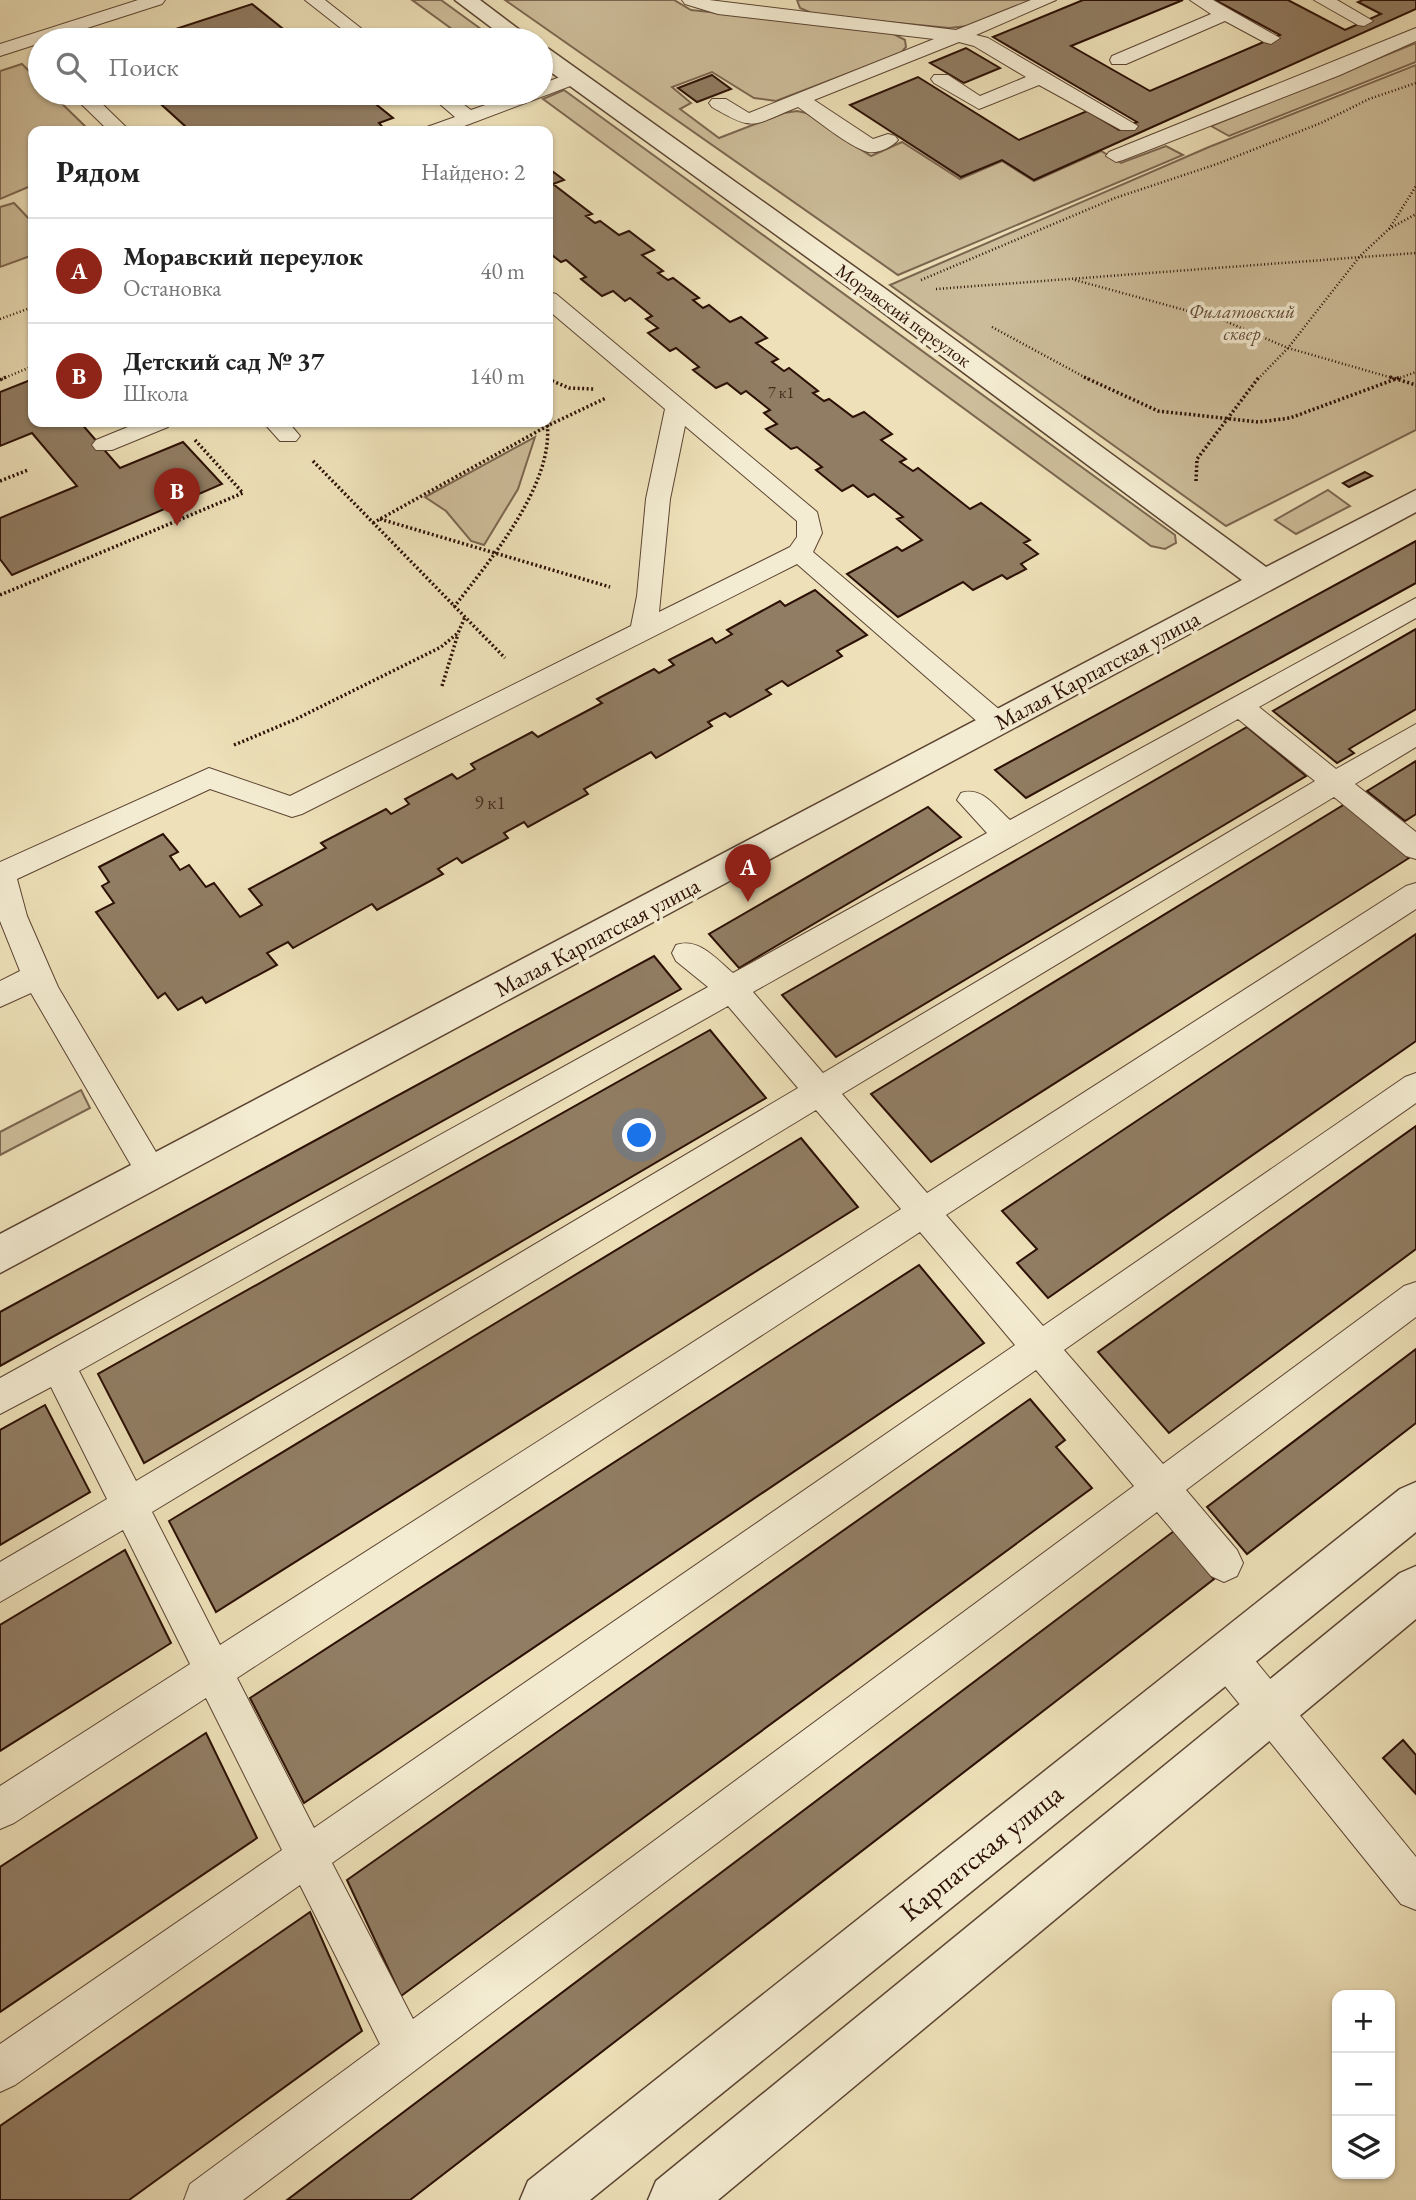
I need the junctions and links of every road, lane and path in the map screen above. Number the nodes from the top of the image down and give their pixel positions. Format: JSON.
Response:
{"nodes":[{"id":1,"x":153,"y":0,"type":"edge"},
{"id":2,"x":314,"y":0,"type":"edge"},
{"id":3,"x":466,"y":0,"type":"edge"},
{"id":4,"x":691,"y":0,"type":"edge"},
{"id":5,"x":766,"y":0,"type":"edge"},
{"id":6,"x":1047,"y":0,"type":"edge"},
{"id":7,"x":1199,"y":0,"type":"edge"},
{"id":8,"x":1323,"y":0,"type":"edge"},
{"id":9,"x":748,"y":11,"type":"junction"},
{"id":10,"x":1226,"y":15,"type":"junction"},
{"id":11,"x":84,"y":28,"type":"edge"},
{"id":12,"x":351,"y":28,"type":"edge"},
{"id":13,"x":505,"y":28,"type":"edge"},
{"id":14,"x":958,"y":36,"type":"junction"},
{"id":15,"x":1408,"y":37,"type":"edge"},
{"id":16,"x":1271,"y":38,"type":"dead end"},
{"id":17,"x":28,"y":48,"type":"edge"},
{"id":18,"x":0,"y":50,"type":"edge"},
{"id":19,"x":1308,"y":58,"type":"dead end"},
{"id":20,"x":1119,"y":60,"type":"dead end"},
{"id":21,"x":553,"y":63,"type":"edge"},
{"id":22,"x":1333,"y":71,"type":"junction"},
{"id":23,"x":574,"y":78,"type":"junction"},
{"id":24,"x":1040,"y":78,"type":"junction"},
{"id":25,"x":941,"y":79,"type":"dead end"},
{"id":26,"x":1416,"y":83,"type":"edge"},
{"id":27,"x":553,"y":86,"type":"edge"},
{"id":28,"x":800,"y":100,"type":"junction"},
{"id":29,"x":719,"y":103,"type":"dead end"},
{"id":30,"x":93,"y":105,"type":"edge"},
{"id":31,"x":451,"y":105,"type":"edge"},
{"id":32,"x":503,"y":105,"type":"edge"},
{"id":33,"x":468,"y":118,"type":"junction"},
{"id":34,"x":115,"y":126,"type":"edge"},
{"id":35,"x":447,"y":126,"type":"edge"},
{"id":36,"x":1141,"y":134,"type":"junction"},
{"id":37,"x":888,"y":140,"type":"dead end"},
{"id":38,"x":1116,"y":156,"type":"dead end"},
{"id":39,"x":1416,"y":186,"type":"edge"},
{"id":40,"x":1416,"y":214,"type":"edge"},
{"id":41,"x":1388,"y":229,"type":"junction"},
{"id":42,"x":1416,"y":253,"type":"edge"},
{"id":43,"x":1360,"y":256,"type":"junction"},
{"id":44,"x":1070,"y":279,"type":"junction"},
{"id":45,"x":888,"y":293,"type":"junction"},
{"id":46,"x":553,"y":303,"type":"edge"},
{"id":47,"x":28,"y":309,"type":"edge"},
{"id":48,"x":0,"y":319,"type":"edge"},
{"id":49,"x":981,"y":322,"type":"dead end"},
{"id":50,"x":1288,"y":348,"type":"junction"},
{"id":51,"x":28,"y":368,"type":"edge"},
{"id":52,"x":1416,"y":372,"type":"edge"},
{"id":53,"x":1398,"y":379,"type":"junction"},
{"id":54,"x":0,"y":380,"type":"edge"},
{"id":55,"x":553,"y":381,"type":"edge"},
{"id":56,"x":1416,"y":385,"type":"edge"},
{"id":57,"x":596,"y":389,"type":"dead end"},
{"id":58,"x":610,"y":396,"type":"dead end"},
{"id":59,"x":677,"y":406,"type":"junction"},
{"id":60,"x":1226,"y":419,"type":"junction"},
{"id":61,"x":553,"y":421,"type":"edge"},
{"id":62,"x":148,"y":427,"type":"edge"},
{"id":63,"x":541,"y":427,"type":"edge"},
{"id":64,"x":549,"y":427,"type":"edge"},
{"id":65,"x":282,"y":429,"type":"edge"},
{"id":66,"x":188,"y":432,"type":"dead end"},
{"id":67,"x":104,"y":445,"type":"dead end"},
{"id":68,"x":28,"y":470,"type":"dead end"},
{"id":69,"x":0,"y":481,"type":"edge"},
{"id":70,"x":1196,"y":482,"type":"dead end"},
{"id":71,"x":1416,"y":500,"type":"edge"},
{"id":72,"x":380,"y":519,"type":"junction"},
{"id":73,"x":373,"y":523,"type":"junction"},
{"id":74,"x":494,"y":552,"type":"junction"},
{"id":75,"x":799,"y":553,"type":"junction"},
{"id":76,"x":1264,"y":581,"type":"junction"},
{"id":77,"x":0,"y":595,"type":"edge"},
{"id":78,"x":650,"y":596,"type":"junction"},
{"id":79,"x":454,"y":607,"type":"junction"},
{"id":80,"x":1416,"y":607,"type":"edge"},
{"id":81,"x":465,"y":617,"type":"junction"},
{"id":82,"x":643,"y":629,"type":"junction"},
{"id":83,"x":509,"y":663,"type":"dead end"},
{"id":84,"x":1240,"y":706,"type":"junction"},
{"id":85,"x":997,"y":723,"type":"junction"},
{"id":86,"x":1416,"y":734,"type":"edge"},
{"id":87,"x":229,"y":747,"type":"dead end"},
{"id":88,"x":1335,"y":782,"type":"junction"},
{"id":89,"x":971,"y":800,"type":"dead end"},
{"id":90,"x":1007,"y":835,"type":"junction"},
{"id":91,"x":1416,"y":848,"type":"edge"},
{"id":92,"x":1416,"y":894,"type":"edge"},
{"id":93,"x":687,"y":953,"type":"dead end"},
{"id":94,"x":37,"y":976,"type":"junction"},
{"id":95,"x":732,"y":989,"type":"junction"},
{"id":96,"x":0,"y":995,"type":"edge"},
{"id":97,"x":1416,"y":1086,"type":"edge"},
{"id":98,"x":820,"y":1091,"type":"junction"},
{"id":99,"x":153,"y":1174,"type":"junction"},
{"id":100,"x":924,"y":1212,"type":"junction"},
{"id":101,"x":0,"y":1255,"type":"edge"},
{"id":102,"x":1416,"y":1297,"type":"edge"},
{"id":103,"x":1040,"y":1348,"type":"junction"},
{"id":104,"x":58,"y":1365,"type":"junction"},
{"id":105,"x":0,"y":1397,"type":"edge"},
{"id":106,"x":1160,"y":1488,"type":"junction"},
{"id":107,"x":1416,"y":1504,"type":"edge"},
{"id":108,"x":129,"y":1506,"type":"junction"},
{"id":109,"x":1224,"y":1563,"type":"dead end"},
{"id":110,"x":0,"y":1583,"type":"edge"},
{"id":111,"x":1416,"y":1589,"type":"edge"},
{"id":112,"x":1226,"y":1656,"type":"junction"},
{"id":113,"x":213,"y":1671,"type":"junction"},
{"id":114,"x":1270,"y":1709,"type":"junction"},
{"id":115,"x":0,"y":1809,"type":"edge"},
{"id":116,"x":307,"y":1856,"type":"junction"},
{"id":117,"x":1416,"y":1889,"type":"edge"},
{"id":118,"x":406,"y":2051,"type":"junction"},
{"id":119,"x":0,"y":2070,"type":"edge"},
{"id":120,"x":205,"y":2200,"type":"edge"},
{"id":121,"x":547,"y":2200,"type":"edge"},
{"id":122,"x":674,"y":2200,"type":"edge"}],
"edges":[{"from":1,"to":11,"type":"lane"},
{"from":2,"to":12,"type":"lane"},
{"from":3,"to":13,"type":"street"},
{"from":4,"to":9,"type":"lane"},
{"from":5,"to":9,"type":"lane"},
{"from":6,"to":14,"type":"lane"},
{"from":7,"to":10,"type":"lane"},
{"from":8,"to":15,"type":"lane"},
{"from":9,"to":14,"type":"lane"},
{"from":10,"to":16,"type":"lane"},
{"from":10,"to":20,"type":"lane"},
{"from":14,"to":24,"type":"lane"},
{"from":14,"to":28,"type":"lane"},
{"from":15,"to":22,"type":"lane"},
{"from":17,"to":18,"type":"lane"},
{"from":19,"to":22,"type":"lane"},
{"from":21,"to":23,"type":"street","name":"Моравский переулок"},
{"from":22,"to":36,"type":"lane"},
{"from":23,"to":27,"type":"lane"},
{"from":23,"to":45,"type":"street","name":"Моравский переулок"},
{"from":24,"to":25,"type":"lane"},
{"from":24,"to":36,"type":"lane"},
{"from":26,"to":45,"type":"path"},
{"from":28,"to":29,"type":"lane"},
{"from":28,"to":37,"type":"lane"},
{"from":30,"to":34,"type":"lane"},
{"from":31,"to":33,"type":"lane"},
{"from":32,"to":33,"type":"lane"},
{"from":33,"to":35,"type":"lane"},
{"from":36,"to":38,"type":"lane"},
{"from":39,"to":41,"type":"path"},
{"from":40,"to":41,"type":"path"},
{"from":41,"to":43,"type":"path"},
{"from":42,"to":43,"type":"path"},
{"from":43,"to":44,"type":"path"},
{"from":43,"to":50,"type":"path"},
{"from":44,"to":45,"type":"path"},
{"from":44,"to":50,"type":"path"},
{"from":45,"to":76,"type":"street","name":"Моравский переулок"},
{"from":46,"to":59,"type":"lane"},
{"from":47,"to":48,"type":"path"},
{"from":49,"to":60,"type":"path"},
{"from":50,"to":53,"type":"path"},
{"from":50,"to":60,"type":"path"},
{"from":51,"to":54,"type":"path"},
{"from":52,"to":53,"type":"path"},
{"from":53,"to":56,"type":"path"},
{"from":53,"to":60,"type":"path"},
{"from":55,"to":57,"type":"path"},
{"from":58,"to":61,"type":"path"},
{"from":59,"to":75,"type":"lane"},
{"from":59,"to":78,"type":"lane"},
{"from":60,"to":70,"type":"path"},
{"from":62,"to":67,"type":"lane"},
{"from":63,"to":72,"type":"path"},
{"from":64,"to":74,"type":"path"},
{"from":65,"to":73,"type":"path"},
{"from":66,"to":77,"type":"path"},
{"from":68,"to":69,"type":"path"},
{"from":71,"to":76,"type":"street","name":"Малая Карпатская улица"},
{"from":72,"to":73,"type":"path"},
{"from":72,"to":74,"type":"path"},
{"from":73,"to":79,"type":"path"},
{"from":74,"to":78,"type":"path"},
{"from":74,"to":79,"type":"path"},
{"from":75,"to":82,"type":"lane"},
{"from":75,"to":85,"type":"lane"},
{"from":76,"to":85,"type":"street","name":"Малая Карпатская улица"},
{"from":78,"to":82,"type":"lane"},
{"from":79,"to":81,"type":"path"},
{"from":80,"to":84,"type":"lane"},
{"from":81,"to":83,"type":"path"},
{"from":81,"to":87,"type":"path"},
{"from":82,"to":94,"type":"lane"},
{"from":84,"to":88,"type":"lane"},
{"from":84,"to":90,"type":"lane"},
{"from":85,"to":99,"type":"street","name":"Малая Карпатская улица"},
{"from":86,"to":88,"type":"lane"},
{"from":88,"to":91,"type":"lane"},
{"from":88,"to":98,"type":"lane"},
{"from":89,"to":90,"type":"lane"},
{"from":90,"to":95,"type":"lane"},
{"from":92,"to":100,"type":"lane"},
{"from":93,"to":95,"type":"lane"},
{"from":94,"to":96,"type":"lane"},
{"from":94,"to":99,"type":"lane"},
{"from":95,"to":98,"type":"lane"},
{"from":95,"to":104,"type":"lane"},
{"from":97,"to":103,"type":"lane"},
{"from":98,"to":100,"type":"lane"},
{"from":98,"to":108,"type":"lane"},
{"from":99,"to":101,"type":"street","name":"Малая Карпатская улица"},
{"from":100,"to":103,"type":"lane"},
{"from":100,"to":113,"type":"lane"},
{"from":102,"to":106,"type":"lane"},
{"from":103,"to":106,"type":"lane"},
{"from":103,"to":116,"type":"lane"},
{"from":104,"to":105,"type":"lane"},
{"from":104,"to":108,"type":"lane"},
{"from":106,"to":109,"type":"lane"},
{"from":106,"to":118,"type":"lane"},
{"from":107,"to":112,"type":"street","name":"Карпатская улица"},
{"from":108,"to":110,"type":"lane"},
{"from":108,"to":113,"type":"lane"},
{"from":111,"to":114,"type":"street"},
{"from":112,"to":114,"type":"lane"},
{"from":112,"to":121,"type":"street","name":"Карпатская улица"},
{"from":113,"to":115,"type":"lane"},
{"from":113,"to":116,"type":"lane"},
{"from":114,"to":117,"type":"lane"},
{"from":114,"to":122,"type":"street"},
{"from":116,"to":118,"type":"lane"},
{"from":116,"to":119,"type":"lane"},
{"from":118,"to":120,"type":"lane"}]}
